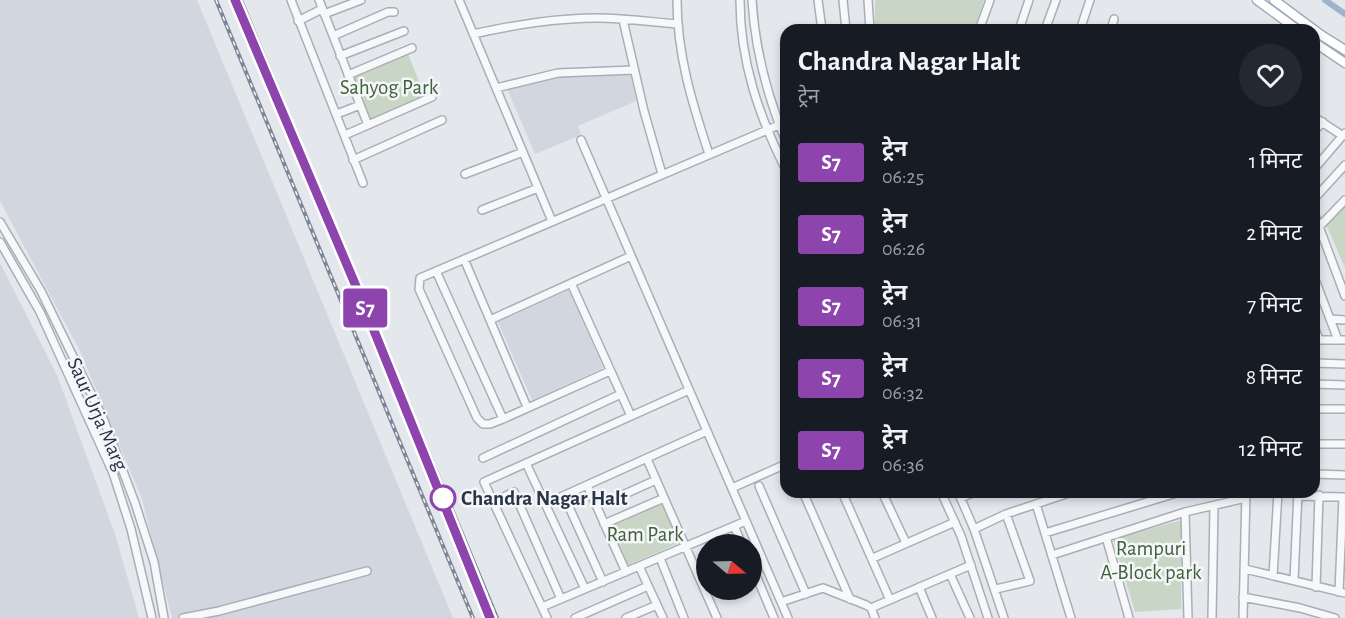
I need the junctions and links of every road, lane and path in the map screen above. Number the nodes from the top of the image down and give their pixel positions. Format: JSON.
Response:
{"nodes":[{"id":1,"x":291,"y":0,"type":"edge"},
{"id":2,"x":319,"y":0,"type":"edge"},
{"id":3,"x":361,"y":0,"type":"edge"},
{"id":4,"x":459,"y":0,"type":"edge"},
{"id":5,"x":677,"y":0,"type":"edge"},
{"id":6,"x":740,"y":0,"type":"edge"},
{"id":7,"x":752,"y":0,"type":"edge"},
{"id":8,"x":818,"y":0,"type":"edge"},
{"id":9,"x":843,"y":0,"type":"edge"},
{"id":10,"x":868,"y":0,"type":"edge"},
{"id":11,"x":990,"y":0,"type":"edge"},
{"id":12,"x":1029,"y":0,"type":"edge"},
{"id":13,"x":1056,"y":0,"type":"edge"},
{"id":14,"x":1090,"y":0,"type":"edge"},
{"id":15,"x":1257,"y":0,"type":"edge"},
{"id":16,"x":1274,"y":0,"type":"edge"},
{"id":17,"x":323,"y":12,"type":"junction"},
{"id":18,"x":394,"y":12,"type":"dead end"},
{"id":19,"x":1114,"y":19,"type":"dead end"},
{"id":20,"x":623,"y":20,"type":"junction"},
{"id":21,"x":298,"y":21,"type":"junction"},
{"id":22,"x":677,"y":24,"type":"junction"},
{"id":23,"x":821,"y":24,"type":"edge"},
{"id":24,"x":845,"y":24,"type":"edge"},
{"id":25,"x":870,"y":24,"type":"edge"},
{"id":26,"x":981,"y":24,"type":"edge"},
{"id":27,"x":1021,"y":24,"type":"edge"},
{"id":28,"x":1047,"y":24,"type":"edge"},
{"id":29,"x":1082,"y":24,"type":"edge"},
{"id":30,"x":1113,"y":24,"type":"edge"},
{"id":31,"x":1290,"y":24,"type":"edge"},
{"id":32,"x":1308,"y":24,"type":"edge"},
{"id":33,"x":404,"y":31,"type":"dead end"},
{"id":34,"x":1320,"y":32,"type":"edge"},
{"id":35,"x":473,"y":34,"type":"junction"},
{"id":36,"x":333,"y":36,"type":"junction"},
{"id":37,"x":1320,"y":46,"type":"edge"},
{"id":38,"x":412,"y":48,"type":"dead end"},
{"id":39,"x":1343,"y":48,"type":"edge"},
{"id":40,"x":340,"y":56,"type":"junction"},
{"id":41,"x":1345,"y":63,"type":"edge"},
{"id":42,"x":634,"y":70,"type":"junction"},
{"id":43,"x":348,"y":75,"type":"junction"},
{"id":44,"x":496,"y":88,"type":"junction"},
{"id":45,"x":432,"y":97,"type":"dead end"},
{"id":46,"x":360,"y":105,"type":"junction"},
{"id":47,"x":337,"y":114,"type":"junction"},
{"id":48,"x":780,"y":118,"type":"edge"},
{"id":49,"x":442,"y":120,"type":"dead end"},
{"id":50,"x":1320,"y":120,"type":"edge"},
{"id":51,"x":1323,"y":122,"type":"junction"},
{"id":52,"x":780,"y":124,"type":"edge"},
{"id":53,"x":368,"y":125,"type":"junction"},
{"id":54,"x":1320,"y":125,"type":"edge"},
{"id":55,"x":766,"y":130,"type":"junction"},
{"id":56,"x":345,"y":135,"type":"junction"},
{"id":57,"x":1344,"y":135,"type":"edge"},
{"id":58,"x":581,"y":140,"type":"dead end"},
{"id":59,"x":523,"y":152,"type":"junction"},
{"id":60,"x":709,"y":154,"type":"junction"},
{"id":61,"x":780,"y":158,"type":"edge"},
{"id":62,"x":352,"y":160,"type":"junction"},
{"id":63,"x":1320,"y":162,"type":"edge"},
{"id":64,"x":1345,"y":165,"type":"edge"},
{"id":65,"x":465,"y":174,"type":"dead end"},
{"id":66,"x":662,"y":174,"type":"junction"},
{"id":67,"x":363,"y":183,"type":"dead end"},
{"id":68,"x":538,"y":188,"type":"junction"},
{"id":69,"x":1320,"y":192,"type":"edge"},
{"id":70,"x":606,"y":198,"type":"junction"},
{"id":71,"x":1345,"y":200,"type":"edge"},
{"id":72,"x":482,"y":210,"type":"dead end"},
{"id":73,"x":552,"y":221,"type":"junction"},
{"id":74,"x":0,"y":223,"type":"edge"},
{"id":75,"x":1320,"y":226,"type":"edge"},
{"id":76,"x":1320,"y":230,"type":"edge"},
{"id":77,"x":0,"y":242,"type":"edge"},
{"id":78,"x":631,"y":256,"type":"junction"},
{"id":79,"x":464,"y":259,"type":"junction"},
{"id":80,"x":436,"y":270,"type":"junction"},
{"id":81,"x":571,"y":283,"type":"junction"},
{"id":82,"x":1320,"y":293,"type":"edge"},
{"id":83,"x":1345,"y":296,"type":"edge"},
{"id":84,"x":490,"y":320,"type":"junction"},
{"id":85,"x":1330,"y":320,"type":"junction"},
{"id":86,"x":1345,"y":320,"type":"edge"},
{"id":87,"x":1320,"y":340,"type":"edge"},
{"id":88,"x":1341,"y":340,"type":"edge"},
{"id":89,"x":1320,"y":363,"type":"edge"},
{"id":90,"x":1345,"y":364,"type":"edge"},
{"id":91,"x":610,"y":371,"type":"junction"},
{"id":92,"x":1320,"y":384,"type":"edge"},
{"id":93,"x":1345,"y":385,"type":"edge"},
{"id":94,"x":689,"y":390,"type":"junction"},
{"id":95,"x":621,"y":394,"type":"junction"},
{"id":96,"x":528,"y":407,"type":"junction"},
{"id":97,"x":1320,"y":409,"type":"edge"},
{"id":98,"x":1345,"y":409,"type":"edge"},
{"id":99,"x":631,"y":416,"type":"junction"},
{"id":100,"x":502,"y":419,"type":"junction"},
{"id":101,"x":707,"y":432,"type":"junction"},
{"id":102,"x":1320,"y":444,"type":"edge"},
{"id":103,"x":1345,"y":444,"type":"edge"},
{"id":104,"x":483,"y":458,"type":"dead end"},
{"id":105,"x":647,"y":459,"type":"junction"},
{"id":106,"x":526,"y":463,"type":"junction"},
{"id":107,"x":780,"y":467,"type":"edge"},
{"id":108,"x":1320,"y":474,"type":"edge"},
{"id":109,"x":1345,"y":475,"type":"edge"},
{"id":110,"x":656,"y":480,"type":"junction"},
{"id":111,"x":587,"y":485,"type":"junction"},
{"id":112,"x":759,"y":486,"type":"dead end"},
{"id":113,"x":732,"y":488,"type":"junction"},
{"id":114,"x":1320,"y":495,"type":"edge"},
{"id":115,"x":564,"y":496,"type":"junction"},
{"id":116,"x":618,"y":497,"type":"dead end"},
{"id":117,"x":1344,"y":497,"type":"edge"},
{"id":118,"x":664,"y":498,"type":"junction"},
{"id":119,"x":806,"y":498,"type":"edge"},
{"id":120,"x":845,"y":498,"type":"edge"},
{"id":121,"x":885,"y":498,"type":"edge"},
{"id":122,"x":944,"y":498,"type":"edge"},
{"id":123,"x":961,"y":498,"type":"edge"},
{"id":124,"x":1054,"y":498,"type":"edge"},
{"id":125,"x":1160,"y":498,"type":"edge"},
{"id":126,"x":1237,"y":498,"type":"edge"},
{"id":127,"x":1246,"y":498,"type":"edge"},
{"id":128,"x":1278,"y":498,"type":"edge"},
{"id":129,"x":1298,"y":498,"type":"edge"},
{"id":130,"x":1319,"y":498,"type":"edge"},
{"id":131,"x":493,"y":502,"type":"junction"},
{"id":132,"x":545,"y":504,"type":"junction"},
{"id":133,"x":1036,"y":504,"type":"junction"},
{"id":134,"x":1214,"y":506,"type":"junction"},
{"id":135,"x":1185,"y":512,"type":"junction"},
{"id":136,"x":1006,"y":514,"type":"junction"},
{"id":137,"x":746,"y":521,"type":"junction"},
{"id":138,"x":955,"y":522,"type":"junction"},
{"id":139,"x":604,"y":524,"type":"junction"},
{"id":140,"x":734,"y":526,"type":"junction"},
{"id":141,"x":975,"y":529,"type":"junction"},
{"id":142,"x":1045,"y":533,"type":"junction"},
{"id":143,"x":738,"y":534,"type":"edge"},
{"id":144,"x":1106,"y":537,"type":"junction"},
{"id":145,"x":906,"y":543,"type":"junction"},
{"id":146,"x":686,"y":547,"type":"junction"},
{"id":147,"x":1052,"y":555,"type":"junction"},
{"id":148,"x":660,"y":558,"type":"junction"},
{"id":149,"x":873,"y":558,"type":"junction"},
{"id":150,"x":971,"y":565,"type":"junction"},
{"id":151,"x":639,"y":566,"type":"junction"},
{"id":152,"x":1245,"y":569,"type":"junction"},
{"id":153,"x":367,"y":571,"type":"dead end"},
{"id":154,"x":626,"y":572,"type":"junction"},
{"id":155,"x":950,"y":574,"type":"junction"},
{"id":156,"x":1274,"y":576,"type":"junction"},
{"id":157,"x":1294,"y":580,"type":"junction"},
{"id":158,"x":603,"y":582,"type":"junction"},
{"id":159,"x":648,"y":586,"type":"junction"},
{"id":160,"x":919,"y":587,"type":"junction"},
{"id":161,"x":1316,"y":587,"type":"junction"},
{"id":162,"x":585,"y":589,"type":"junction"},
{"id":163,"x":762,"y":590,"type":"edge"},
{"id":164,"x":996,"y":590,"type":"junction"},
{"id":165,"x":1342,"y":592,"type":"edge"},
{"id":166,"x":806,"y":594,"type":"junction"},
{"id":167,"x":1243,"y":597,"type":"junction"},
{"id":168,"x":561,"y":599,"type":"junction"},
{"id":169,"x":850,"y":599,"type":"junction"},
{"id":170,"x":890,"y":600,"type":"junction"},
{"id":171,"x":781,"y":602,"type":"junction"},
{"id":172,"x":657,"y":605,"type":"junction"},
{"id":173,"x":542,"y":607,"type":"junction"},
{"id":174,"x":870,"y":608,"type":"junction"},
{"id":175,"x":714,"y":617,"type":"edge"},
{"id":176,"x":152,"y":618,"type":"edge"},
{"id":177,"x":164,"y":618,"type":"edge"},
{"id":178,"x":183,"y":618,"type":"edge"},
{"id":179,"x":547,"y":618,"type":"edge"},
{"id":180,"x":575,"y":618,"type":"edge"},
{"id":181,"x":626,"y":618,"type":"edge"},
{"id":182,"x":663,"y":618,"type":"edge"},
{"id":183,"x":684,"y":618,"type":"edge"},
{"id":184,"x":774,"y":618,"type":"edge"},
{"id":185,"x":788,"y":618,"type":"edge"},
{"id":186,"x":875,"y":618,"type":"edge"},
{"id":187,"x":932,"y":618,"type":"edge"},
{"id":188,"x":970,"y":618,"type":"edge"},
{"id":189,"x":988,"y":618,"type":"edge"},
{"id":190,"x":1004,"y":618,"type":"edge"},
{"id":191,"x":1071,"y":618,"type":"edge"},
{"id":192,"x":1129,"y":618,"type":"edge"},
{"id":193,"x":1188,"y":618,"type":"edge"},
{"id":194,"x":1212,"y":618,"type":"edge"},
{"id":195,"x":1243,"y":618,"type":"edge"},
{"id":196,"x":1335,"y":618,"type":"edge"}],
"edges":[{"from":1,"to":21,"type":"street"},
{"from":2,"to":17,"type":"street"},
{"from":3,"to":17,"type":"street"},
{"from":4,"to":35,"type":"street"},
{"from":5,"to":22,"type":"street"},
{"from":6,"to":55,"type":"street"},
{"from":7,"to":48,"type":"street"},
{"from":8,"to":23,"type":"street"},
{"from":9,"to":24,"type":"street"},
{"from":10,"to":25,"type":"street"},
{"from":11,"to":26,"type":"street"},
{"from":12,"to":27,"type":"street"},
{"from":13,"to":28,"type":"street"},
{"from":14,"to":29,"type":"street"},
{"from":15,"to":31,"type":"main road"},
{"from":16,"to":32,"type":"main road"},
{"from":17,"to":21,"type":"street"},
{"from":17,"to":36,"type":"street"},
{"from":18,"to":36,"type":"street"},
{"from":19,"to":30,"type":"street"},
{"from":20,"to":22,"type":"street"},
{"from":20,"to":35,"type":"street"},
{"from":20,"to":42,"type":"street"},
{"from":21,"to":47,"type":"street"},
{"from":22,"to":60,"type":"street"},
{"from":33,"to":40,"type":"street"},
{"from":34,"to":39,"type":"main road"},
{"from":35,"to":44,"type":"street"},
{"from":36,"to":40,"type":"street"},
{"from":37,"to":41,"type":"main road"},
{"from":38,"to":43,"type":"street"},
{"from":40,"to":43,"type":"street"},
{"from":42,"to":44,"type":"street"},
{"from":42,"to":66,"type":"street"},
{"from":43,"to":46,"type":"street"},
{"from":44,"to":59,"type":"street"},
{"from":45,"to":53,"type":"street"},
{"from":46,"to":47,"type":"street"},
{"from":46,"to":53,"type":"street"},
{"from":47,"to":56,"type":"street"},
{"from":49,"to":62,"type":"street"},
{"from":50,"to":51,"type":"street"},
{"from":51,"to":54,"type":"street"},
{"from":51,"to":57,"type":"street"},
{"from":52,"to":55,"type":"street"},
{"from":53,"to":56,"type":"street"},
{"from":55,"to":60,"type":"street"},
{"from":55,"to":61,"type":"street"},
{"from":56,"to":62,"type":"street"},
{"from":57,"to":63,"type":"street"},
{"from":58,"to":70,"type":"street"},
{"from":59,"to":65,"type":"street"},
{"from":59,"to":68,"type":"street"},
{"from":60,"to":66,"type":"street"},
{"from":62,"to":67,"type":"street"},
{"from":64,"to":69,"type":"street"},
{"from":66,"to":70,"type":"street"},
{"from":68,"to":72,"type":"street"},
{"from":68,"to":73,"type":"street"},
{"from":70,"to":73,"type":"street"},
{"from":70,"to":78,"type":"street"},
{"from":71,"to":75,"type":"street"},
{"from":73,"to":79,"type":"street"},
{"from":74,"to":177,"type":"street","name":"Saur Urja Marg"},
{"from":76,"to":83,"type":"street"},
{"from":77,"to":176,"type":"street","name":"Saur Urja Marg"},
{"from":78,"to":81,"type":"street"},
{"from":78,"to":94,"type":"street"},
{"from":79,"to":80,"type":"street"},
{"from":79,"to":84,"type":"street"},
{"from":80,"to":100,"type":"street"},
{"from":80,"to":100,"type":"street"},
{"from":81,"to":84,"type":"street"},
{"from":81,"to":91,"type":"street"},
{"from":82,"to":85,"type":"street"},
{"from":84,"to":96,"type":"street"},
{"from":85,"to":86,"type":"street"},
{"from":85,"to":88,"type":"street"},
{"from":87,"to":88,"type":"street"},
{"from":89,"to":90,"type":"street"},
{"from":91,"to":95,"type":"street"},
{"from":91,"to":96,"type":"street"},
{"from":92,"to":93,"type":"street"},
{"from":94,"to":99,"type":"street"},
{"from":94,"to":101,"type":"street"},
{"from":95,"to":99,"type":"street"},
{"from":95,"to":104,"type":"street"},
{"from":96,"to":100,"type":"street"},
{"from":97,"to":98,"type":"street"},
{"from":99,"to":106,"type":"street"},
{"from":101,"to":105,"type":"street"},
{"from":101,"to":113,"type":"street"},
{"from":102,"to":103,"type":"street"},
{"from":105,"to":110,"type":"street"},
{"from":105,"to":111,"type":"street"},
{"from":106,"to":131,"type":"street"},
{"from":106,"to":132,"type":"street"},
{"from":107,"to":113,"type":"street"},
{"from":108,"to":109,"type":"street"},
{"from":110,"to":116,"type":"street"},
{"from":110,"to":118,"type":"street"},
{"from":111,"to":115,"type":"street"},
{"from":111,"to":139,"type":"street"},
{"from":112,"to":166,"type":"street"},
{"from":113,"to":137,"type":"street"},
{"from":114,"to":117,"type":"street"},
{"from":115,"to":132,"type":"street"},
{"from":115,"to":158,"type":"street"},
{"from":117,"to":165,"type":"street"},
{"from":118,"to":139,"type":"street"},
{"from":118,"to":146,"type":"street"},
{"from":119,"to":169,"type":"street"},
{"from":120,"to":149,"type":"street"},
{"from":121,"to":145,"type":"street"},
{"from":122,"to":138,"type":"street"},
{"from":123,"to":141,"type":"street"},
{"from":124,"to":133,"type":"street"},
{"from":125,"to":142,"type":"street"},
{"from":126,"to":134,"type":"street"},
{"from":127,"to":152,"type":"street"},
{"from":128,"to":156,"type":"street"},
{"from":129,"to":157,"type":"street"},
{"from":130,"to":161,"type":"street"},
{"from":131,"to":168,"type":"street"},
{"from":131,"to":173,"type":"street"},
{"from":132,"to":162,"type":"street"},
{"from":133,"to":136,"type":"street"},
{"from":133,"to":142,"type":"street"},
{"from":134,"to":135,"type":"street"},
{"from":134,"to":194,"type":"street"},
{"from":135,"to":144,"type":"street"},
{"from":135,"to":193,"type":"street"},
{"from":136,"to":141,"type":"street"},
{"from":136,"to":164,"type":"street"},
{"from":137,"to":140,"type":"street"},
{"from":137,"to":171,"type":"street"},
{"from":138,"to":145,"type":"street"},
{"from":138,"to":150,"type":"street"},
{"from":139,"to":154,"type":"street"},
{"from":140,"to":143,"type":"street"},
{"from":140,"to":146,"type":"street"},
{"from":141,"to":164,"type":"street"},
{"from":142,"to":147,"type":"street"},
{"from":144,"to":147,"type":"street"},
{"from":144,"to":192,"type":"street"},
{"from":145,"to":149,"type":"street"},
{"from":146,"to":148,"type":"street"},
{"from":146,"to":175,"type":"street"},
{"from":147,"to":191,"type":"street"},
{"from":148,"to":151,"type":"street"},
{"from":148,"to":183,"type":"street"},
{"from":149,"to":170,"type":"street"},
{"from":150,"to":155,"type":"street"},
{"from":150,"to":189,"type":"street"},
{"from":151,"to":154,"type":"street"},
{"from":151,"to":159,"type":"street"},
{"from":152,"to":156,"type":"street"},
{"from":152,"to":167,"type":"street"},
{"from":153,"to":178,"type":"street"},
{"from":154,"to":158,"type":"street"},
{"from":155,"to":160,"type":"street"},
{"from":155,"to":188,"type":"street"},
{"from":156,"to":157,"type":"street"},
{"from":157,"to":161,"type":"street"},
{"from":158,"to":162,"type":"street"},
{"from":159,"to":172,"type":"street"},
{"from":159,"to":180,"type":"street"},
{"from":160,"to":170,"type":"street"},
{"from":160,"to":187,"type":"street"},
{"from":161,"to":165,"type":"street"},
{"from":162,"to":168,"type":"street"},
{"from":163,"to":184,"type":"street"},
{"from":164,"to":190,"type":"street"},
{"from":166,"to":169,"type":"street"},
{"from":166,"to":171,"type":"street"},
{"from":167,"to":195,"type":"street"},
{"from":167,"to":196,"type":"street"},
{"from":168,"to":173,"type":"street"},
{"from":169,"to":174,"type":"street"},
{"from":170,"to":174,"type":"street"},
{"from":171,"to":185,"type":"street"},
{"from":172,"to":181,"type":"street"},
{"from":172,"to":182,"type":"street"},
{"from":173,"to":179,"type":"street"},
{"from":174,"to":186,"type":"street"}]}
